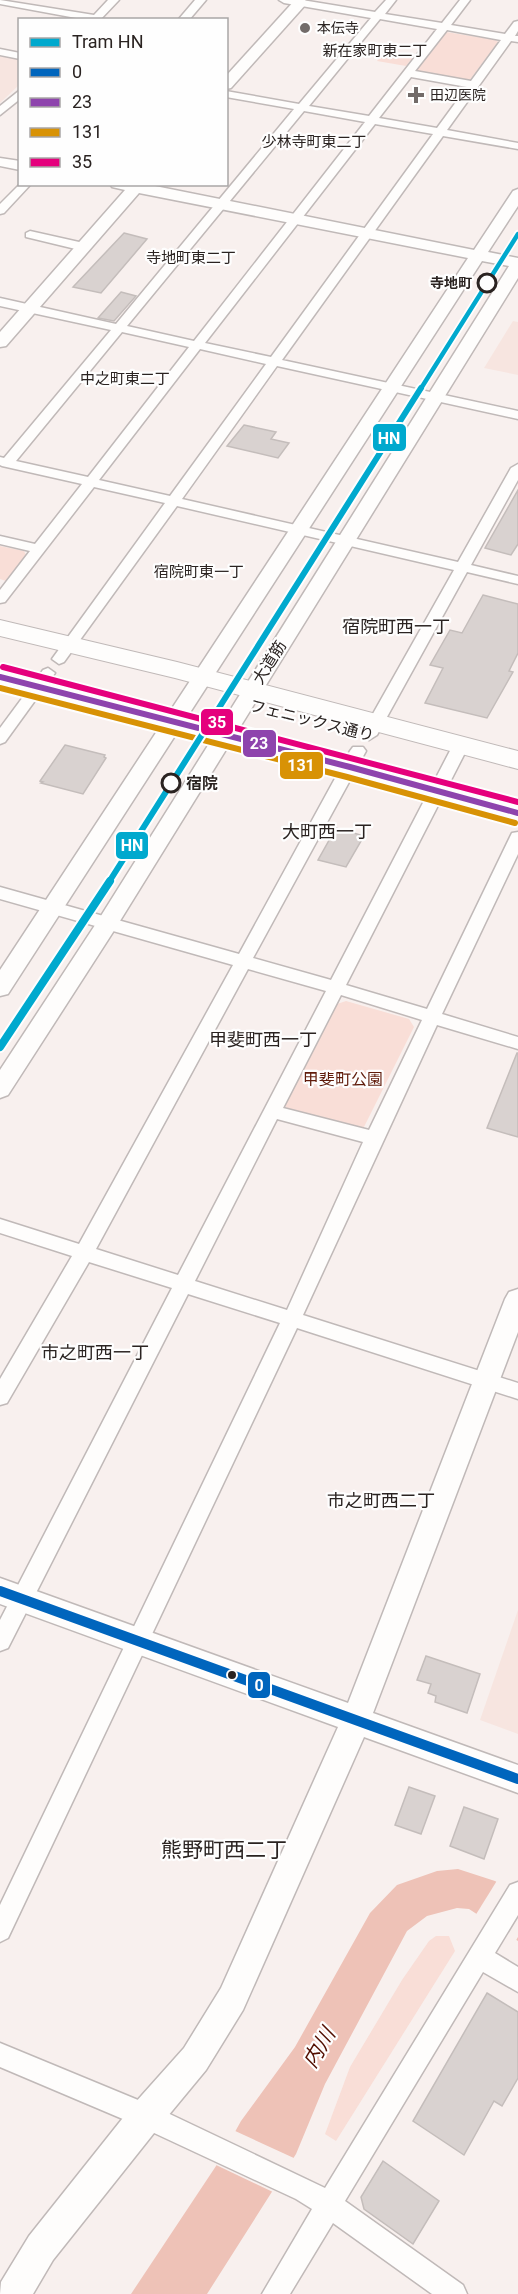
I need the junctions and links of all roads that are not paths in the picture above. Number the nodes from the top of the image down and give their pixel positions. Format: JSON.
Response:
{"nodes":[{"id":1,"x":114,"y":0,"type":"edge"},
{"id":2,"x":201,"y":0,"type":"edge"},
{"id":3,"x":284,"y":0,"type":"edge"},
{"id":4,"x":391,"y":0,"type":"edge"},
{"id":5,"x":465,"y":0,"type":"edge"},
{"id":6,"x":0,"y":1,"type":"edge"},
{"id":7,"x":308,"y":2,"type":"edge"},
{"id":8,"x":378,"y":16,"type":"junction"},
{"id":9,"x":90,"y":18,"type":"edge"},
{"id":10,"x":96,"y":18,"type":"edge"},
{"id":11,"x":185,"y":18,"type":"edge"},
{"id":12,"x":518,"y":24,"type":"edge"},
{"id":13,"x":444,"y":27,"type":"junction"},
{"id":14,"x":513,"y":39,"type":"edge"},
{"id":15,"x":0,"y":52,"type":"edge"},
{"id":16,"x":18,"y":56,"type":"edge"},
{"id":17,"x":407,"y":73,"type":"junction"},
{"id":18,"x":228,"y":83,"type":"edge"},
{"id":19,"x":474,"y":85,"type":"junction"},
{"id":20,"x":228,"y":94,"type":"edge"},
{"id":21,"x":18,"y":95,"type":"edge"},
{"id":22,"x":302,"y":108,"type":"junction"},
{"id":23,"x":0,"y":112,"type":"edge"},
{"id":24,"x":371,"y":120,"type":"junction"},
{"id":25,"x":440,"y":132,"type":"junction"},
{"id":26,"x":518,"y":146,"type":"edge"},
{"id":27,"x":0,"y":162,"type":"edge"},
{"id":28,"x":18,"y":166,"type":"edge"},
{"id":29,"x":24,"y":186,"type":"edge"},
{"id":30,"x":137,"y":186,"type":"edge"},
{"id":31,"x":518,"y":194,"type":"edge"},
{"id":32,"x":222,"y":205,"type":"junction"},
{"id":33,"x":0,"y":212,"type":"edge"},
{"id":34,"x":296,"y":219,"type":"junction"},
{"id":35,"x":367,"y":234,"type":"junction"},
{"id":36,"x":30,"y":235,"type":"dead end"},
{"id":37,"x":84,"y":247,"type":"junction"},
{"id":38,"x":478,"y":255,"type":"junction"},
{"id":39,"x":518,"y":264,"type":"edge"},
{"id":40,"x":0,"y":302,"type":"edge"},
{"id":41,"x":30,"y":308,"type":"junction"},
{"id":42,"x":120,"y":329,"type":"junction"},
{"id":43,"x":0,"y":342,"type":"edge"},
{"id":44,"x":197,"y":345,"type":"junction"},
{"id":45,"x":274,"y":363,"type":"junction"},
{"id":46,"x":390,"y":388,"type":"junction"},
{"id":47,"x":434,"y":398,"type":"junction"},
{"id":48,"x":518,"y":415,"type":"edge"},
{"id":49,"x":3,"y":462,"type":"edge"},
{"id":50,"x":518,"y":468,"type":"edge"},
{"id":51,"x":89,"y":483,"type":"junction"},
{"id":52,"x":173,"y":501,"type":"junction"},
{"id":53,"x":299,"y":531,"type":"junction"},
{"id":54,"x":0,"y":540,"type":"edge"},
{"id":55,"x":345,"y":542,"type":"junction"},
{"id":56,"x":38,"y":549,"type":"junction"},
{"id":57,"x":463,"y":566,"type":"junction"},
{"id":58,"x":518,"y":580,"type":"edge"},
{"id":59,"x":0,"y":599,"type":"edge"},
{"id":60,"x":0,"y":628,"type":"edge"},
{"id":61,"x":0,"y":645,"type":"edge"},
{"id":62,"x":0,"y":662,"type":"edge"},
{"id":63,"x":53,"y":666,"type":"junction"},
{"id":64,"x":0,"y":677,"type":"edge"},
{"id":65,"x":189,"y":699,"type":"junction"},
{"id":66,"x":238,"y":711,"type":"junction"},
{"id":67,"x":0,"y":739,"type":"edge"},
{"id":68,"x":363,"y":744,"type":"junction"},
{"id":69,"x":518,"y":760,"type":"edge"},
{"id":70,"x":449,"y":767,"type":"junction"},
{"id":71,"x":518,"y":774,"type":"edge"},
{"id":72,"x":518,"y":796,"type":"edge"},
{"id":73,"x":518,"y":813,"type":"edge"},
{"id":74,"x":518,"y":837,"type":"edge"},
{"id":75,"x":0,"y":892,"type":"edge"},
{"id":76,"x":54,"y":908,"type":"junction"},
{"id":77,"x":106,"y":924,"type":"junction"},
{"id":78,"x":244,"y":963,"type":"junction"},
{"id":79,"x":0,"y":988,"type":"edge"},
{"id":80,"x":337,"y":988,"type":"junction"},
{"id":81,"x":432,"y":1018,"type":"junction"},
{"id":82,"x":518,"y":1043,"type":"edge"},
{"id":83,"x":0,"y":1089,"type":"edge"},
{"id":84,"x":271,"y":1111,"type":"junction"},
{"id":85,"x":374,"y":1138,"type":"junction"},
{"id":86,"x":0,"y":1226,"type":"edge"},
{"id":87,"x":84,"y":1254,"type":"junction"},
{"id":88,"x":184,"y":1285,"type":"junction"},
{"id":89,"x":518,"y":1299,"type":"edge"},
{"id":90,"x":292,"y":1320,"type":"junction"},
{"id":91,"x":486,"y":1382,"type":"junction"},
{"id":92,"x":518,"y":1392,"type":"edge"},
{"id":93,"x":0,"y":1397,"type":"edge"},
{"id":94,"x":11,"y":1595,"type":"edge"},
{"id":95,"x":0,"y":1641,"type":"edge"},
{"id":96,"x":138,"y":1642,"type":"junction"},
{"id":97,"x":356,"y":1719,"type":"junction"},
{"id":98,"x":518,"y":1779,"type":"edge"},
{"id":99,"x":518,"y":1893,"type":"edge"},
{"id":100,"x":0,"y":1930,"type":"edge"},
{"id":101,"x":483,"y":1948,"type":"junction"},
{"id":102,"x":518,"y":1980,"type":"edge"},
{"id":103,"x":0,"y":2055,"type":"edge"},
{"id":104,"x":146,"y":2116,"type":"junction"},
{"id":105,"x":329,"y":2205,"type":"junction"},
{"id":106,"x":13,"y":2294,"type":"edge"},
{"id":107,"x":275,"y":2294,"type":"edge"},
{"id":108,"x":454,"y":2294,"type":"edge"}],
"edges":[{"from":1,"to":10,"type":"street"},
{"from":2,"to":11,"type":"street"},
{"from":3,"to":7,"type":"street"},
{"from":4,"to":8,"type":"street"},
{"from":5,"to":13,"type":"street"},
{"from":6,"to":9,"type":"street"},
{"from":7,"to":8,"type":"street"},
{"from":7,"to":18,"type":"street"},
{"from":8,"to":13,"type":"street"},
{"from":8,"to":22,"type":"street"},
{"from":12,"to":14,"type":"street"},
{"from":13,"to":14,"type":"street"},
{"from":13,"to":17,"type":"street"},
{"from":14,"to":19,"type":"street"},
{"from":15,"to":16,"type":"street"},
{"from":17,"to":19,"type":"street"},
{"from":17,"to":24,"type":"street"},
{"from":19,"to":25,"type":"street"},
{"from":20,"to":22,"type":"street"},
{"from":21,"to":23,"type":"street"},
{"from":22,"to":24,"type":"street"},
{"from":22,"to":32,"type":"street"},
{"from":24,"to":25,"type":"street"},
{"from":24,"to":34,"type":"street"},
{"from":25,"to":26,"type":"street"},
{"from":25,"to":35,"type":"street"},
{"from":27,"to":28,"type":"street"},
{"from":29,"to":33,"type":"street"},
{"from":30,"to":32,"type":"street"},
{"from":30,"to":37,"type":"street"},
{"from":31,"to":38,"type":"street"},
{"from":32,"to":34,"type":"street"},
{"from":32,"to":42,"type":"street"},
{"from":34,"to":35,"type":"street"},
{"from":34,"to":44,"type":"street"},
{"from":35,"to":38,"type":"street"},
{"from":35,"to":45,"type":"street"},
{"from":36,"to":37,"type":"street"},
{"from":37,"to":41,"type":"street"},
{"from":38,"to":39,"type":"street"},
{"from":38,"to":46,"type":"street"},
{"from":39,"to":47,"type":"street","name":"大道筋"},
{"from":40,"to":41,"type":"street"},
{"from":41,"to":42,"type":"street"},
{"from":41,"to":43,"type":"street"},
{"from":42,"to":44,"type":"street"},
{"from":42,"to":49,"type":"street"},
{"from":44,"to":45,"type":"street"},
{"from":44,"to":51,"type":"street"},
{"from":45,"to":46,"type":"street"},
{"from":45,"to":52,"type":"street"},
{"from":46,"to":47,"type":"street"},
{"from":46,"to":53,"type":"street"},
{"from":47,"to":48,"type":"street"},
{"from":47,"to":55,"type":"street","name":"大道筋"},
{"from":49,"to":51,"type":"street"},
{"from":50,"to":57,"type":"street"},
{"from":51,"to":52,"type":"street"},
{"from":51,"to":56,"type":"street"},
{"from":52,"to":53,"type":"street"},
{"from":52,"to":63,"type":"street"},
{"from":53,"to":55,"type":"street"},
{"from":53,"to":65,"type":"street"},
{"from":54,"to":56,"type":"street"},
{"from":55,"to":57,"type":"street"},
{"from":55,"to":66,"type":"street","name":"大道筋"},
{"from":56,"to":59,"type":"street"},
{"from":57,"to":58,"type":"street"},
{"from":57,"to":68,"type":"street"},
{"from":60,"to":63,"type":"highway"},
{"from":61,"to":63,"type":"highway"},
{"from":62,"to":63,"type":"highway"},
{"from":63,"to":64,"type":"highway"},
{"from":63,"to":65,"type":"highway"},
{"from":63,"to":65,"type":"highway"},
{"from":63,"to":67,"type":"street"},
{"from":65,"to":66,"type":"highway"},
{"from":65,"to":66,"type":"highway","name":"フェニックス通り"},
{"from":65,"to":76,"type":"street"},
{"from":66,"to":68,"type":"highway"},
{"from":66,"to":68,"type":"highway","name":"フェニックス通り"},
{"from":66,"to":77,"type":"street","name":"大道筋"},
{"from":68,"to":70,"type":"highway"},
{"from":68,"to":70,"type":"highway","name":"フェニックス通り"},
{"from":68,"to":78,"type":"street"},
{"from":69,"to":70,"type":"highway"},
{"from":70,"to":71,"type":"highway","name":"フェニックス通り"},
{"from":70,"to":72,"type":"highway","name":"フェニックス通り"},
{"from":70,"to":73,"type":"highway"},
{"from":70,"to":80,"type":"street"},
{"from":74,"to":81,"type":"street"},
{"from":75,"to":76,"type":"street"},
{"from":76,"to":77,"type":"street"},
{"from":76,"to":79,"type":"street"},
{"from":77,"to":78,"type":"street"},
{"from":77,"to":83,"type":"street","name":"大道筋"},
{"from":78,"to":80,"type":"street"},
{"from":78,"to":87,"type":"street"},
{"from":80,"to":81,"type":"street"},
{"from":80,"to":84,"type":"street"},
{"from":81,"to":82,"type":"street"},
{"from":81,"to":85,"type":"street"},
{"from":84,"to":85,"type":"street"},
{"from":84,"to":88,"type":"street"},
{"from":85,"to":90,"type":"street"},
{"from":86,"to":87,"type":"street"},
{"from":87,"to":88,"type":"street"},
{"from":87,"to":93,"type":"street"},
{"from":88,"to":90,"type":"street"},
{"from":88,"to":94,"type":"street"},
{"from":89,"to":91,"type":"street"},
{"from":90,"to":91,"type":"street"},
{"from":90,"to":96,"type":"street"},
{"from":91,"to":92,"type":"street"},
{"from":91,"to":97,"type":"street"},
{"from":94,"to":95,"type":"street"},
{"from":94,"to":96,"type":"street"},
{"from":96,"to":97,"type":"street"},
{"from":96,"to":100,"type":"street"},
{"from":97,"to":98,"type":"street"},
{"from":97,"to":104,"type":"street"},
{"from":99,"to":101,"type":"street"},
{"from":101,"to":102,"type":"street"},
{"from":101,"to":105,"type":"street"},
{"from":103,"to":104,"type":"street"},
{"from":104,"to":105,"type":"street"},
{"from":104,"to":106,"type":"street"},
{"from":105,"to":107,"type":"street"},
{"from":105,"to":108,"type":"street"}]}
